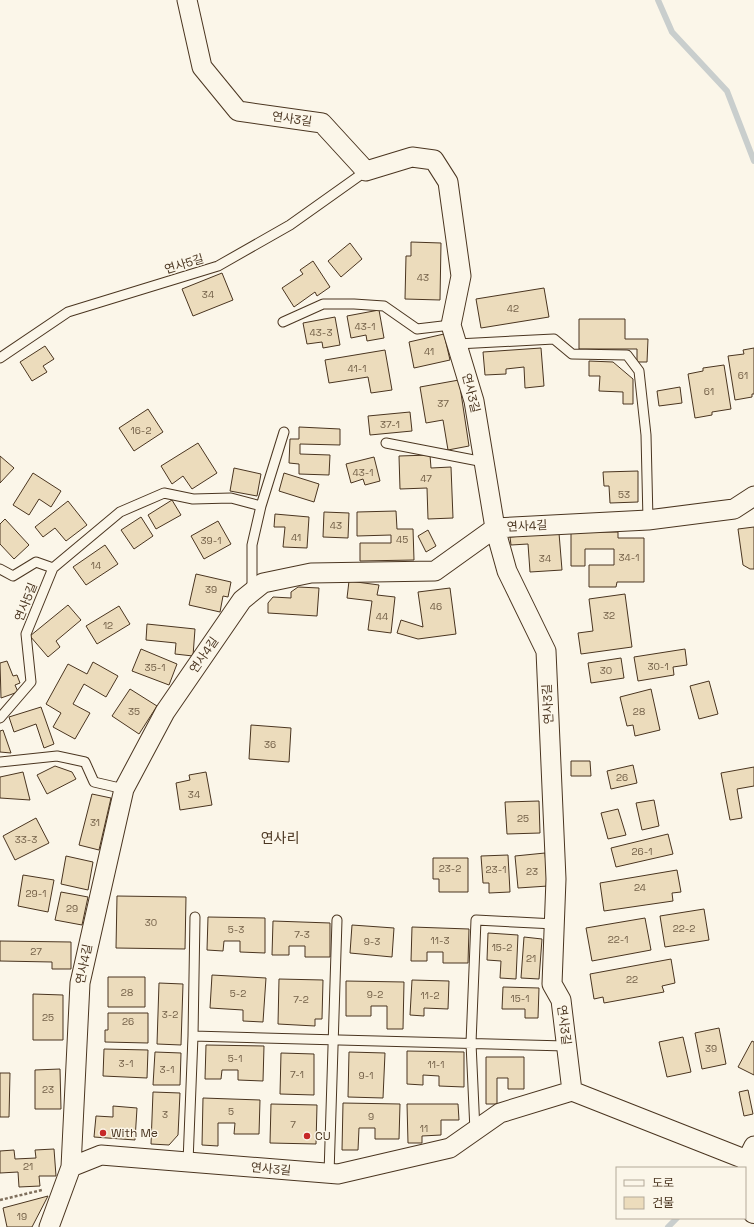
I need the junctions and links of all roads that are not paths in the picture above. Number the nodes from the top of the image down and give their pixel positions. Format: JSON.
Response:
{"nodes":[{"id":1,"x":187,"y":0,"type":"edge"},
{"id":2,"x":366,"y":171,"type":"junction"},
{"id":3,"x":283,"y":322,"type":"dead end"},
{"id":4,"x":451,"y":325,"type":"junction"},
{"id":5,"x":457,"y":344,"type":"junction"},
{"id":6,"x":0,"y":358,"type":"edge"},
{"id":7,"x":284,"y":432,"type":"dead end"},
{"id":8,"x":386,"y":444,"type":"dead end"},
{"id":9,"x":484,"y":462,"type":"junction"},
{"id":10,"x":754,"y":496,"type":"edge"},
{"id":11,"x":261,"y":506,"type":"junction"},
{"id":12,"x":648,"y":520,"type":"junction"},
{"id":13,"x":494,"y":528,"type":"junction"},
{"id":14,"x":53,"y":568,"type":"junction"},
{"id":15,"x":0,"y":569,"type":"edge"},
{"id":16,"x":252,"y":593,"type":"junction"},
{"id":17,"x":0,"y":718,"type":"edge"},
{"id":18,"x":0,"y":762,"type":"edge"},
{"id":19,"x":124,"y":789,"type":"junction"},
{"id":20,"x":195,"y":917,"type":"dead end"},
{"id":21,"x":337,"y":920,"type":"dead end"},
{"id":22,"x":555,"y":924,"type":"junction"},
{"id":23,"x":193,"y":1036,"type":"junction"},
{"id":24,"x":335,"y":1040,"type":"junction"},
{"id":25,"x":471,"y":1043,"type":"junction"},
{"id":26,"x":566,"y":1046,"type":"junction"},
{"id":27,"x":572,"y":1091,"type":"junction"},
{"id":28,"x":475,"y":1131,"type":"junction"},
{"id":29,"x":188,"y":1162,"type":"junction"},
{"id":30,"x":71,"y":1167,"type":"junction"},
{"id":31,"x":736,"y":1167,"type":"edge"},
{"id":32,"x":749,"y":1173,"type":"edge"},
{"id":33,"x":329,"y":1174,"type":"junction"},
{"id":34,"x":754,"y":1212,"type":"edge"},
{"id":35,"x":48,"y":1227,"type":"edge"}],
"edges":[{"from":1,"to":2,"type":"street","name":"연사3길"},
{"from":2,"to":4,"type":"street","name":"연사3길"},
{"from":2,"to":6,"type":"lane","name":"연사5길"},
{"from":3,"to":4,"type":"lane"},
{"from":4,"to":5,"type":"street","name":"연사3길"},
{"from":5,"to":9,"type":"street","name":"연사3길"},
{"from":5,"to":12,"type":"lane"},
{"from":7,"to":11,"type":"lane"},
{"from":8,"to":9,"type":"lane"},
{"from":9,"to":13,"type":"street","name":"연사3길"},
{"from":10,"to":12,"type":"street","name":"연사4길"},
{"from":11,"to":14,"type":"lane"},
{"from":11,"to":16,"type":"lane"},
{"from":12,"to":13,"type":"street","name":"연사4길"},
{"from":13,"to":16,"type":"street","name":"연사4길"},
{"from":13,"to":22,"type":"street","name":"연사3길"},
{"from":14,"to":15,"type":"lane","name":"연사5길"},
{"from":14,"to":17,"type":"lane","name":"연사5길"},
{"from":16,"to":19,"type":"street","name":"연사4길"},
{"from":18,"to":19,"type":"lane"},
{"from":19,"to":30,"type":"street","name":"연사4길"},
{"from":20,"to":23,"type":"lane"},
{"from":21,"to":24,"type":"lane"},
{"from":22,"to":25,"type":"lane"},
{"from":22,"to":26,"type":"street","name":"연사3길"},
{"from":23,"to":24,"type":"lane"},
{"from":23,"to":29,"type":"lane"},
{"from":24,"to":25,"type":"lane"},
{"from":24,"to":33,"type":"lane"},
{"from":25,"to":26,"type":"lane"},
{"from":25,"to":28,"type":"lane"},
{"from":26,"to":27,"type":"street","name":"연사3길"},
{"from":27,"to":28,"type":"street","name":"연사3길"},
{"from":27,"to":31,"type":"street"},
{"from":28,"to":33,"type":"street","name":"연사3길"},
{"from":29,"to":30,"type":"street","name":"연사3길"},
{"from":29,"to":33,"type":"street","name":"연사3길"},
{"from":30,"to":35,"type":"street","name":"연사4길"},
{"from":32,"to":34,"type":"street"}]}
